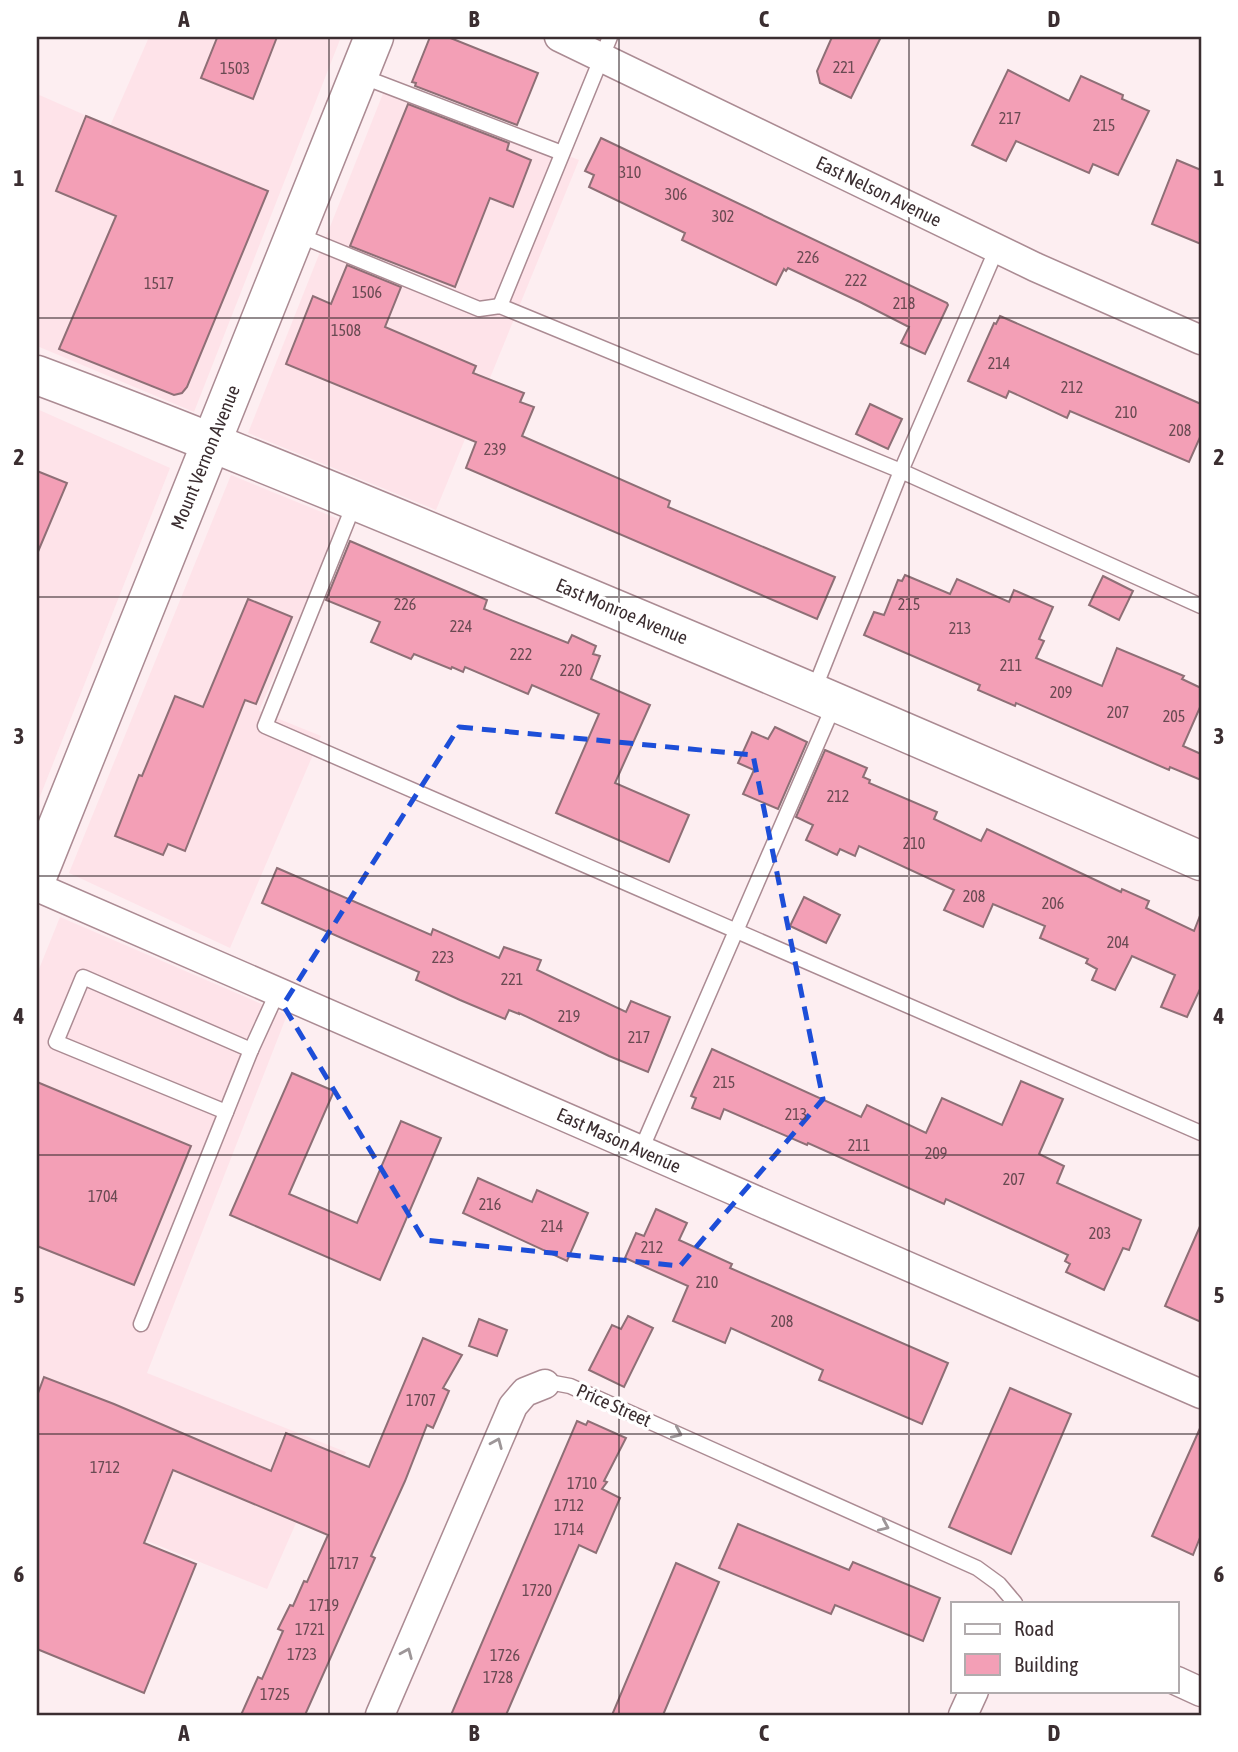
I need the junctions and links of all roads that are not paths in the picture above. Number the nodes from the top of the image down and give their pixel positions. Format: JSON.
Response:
{"nodes":[{"id":1,"x":374,"y":37,"type":"edge"},
{"id":2,"x":559,"y":37,"type":"edge"},
{"id":3,"x":605,"y":47,"type":"edge"},
{"id":4,"x":358,"y":75,"type":"junction"},
{"id":5,"x":562,"y":153,"type":"junction"},
{"id":6,"x":295,"y":233,"type":"junction"},
{"id":7,"x":997,"y":248,"type":"junction"},
{"id":8,"x":500,"y":306,"type":"junction"},
{"id":9,"x":1201,"y":340,"type":"edge"},
{"id":10,"x":37,"y":375,"type":"edge"},
{"id":11,"x":211,"y":442,"type":"junction"},
{"id":12,"x":901,"y":471,"type":"junction"},
{"id":13,"x":356,"y":500,"type":"junction"},
{"id":14,"x":1201,"y":606,"type":"edge"},
{"id":15,"x":824,"y":696,"type":"junction"},
{"id":16,"x":1201,"y":860,"type":"edge"},
{"id":17,"x":37,"y":877,"type":"edge"},
{"id":18,"x":37,"y":887,"type":"edge"},
{"id":19,"x":736,"y":931,"type":"junction"},
{"id":20,"x":278,"y":991,"type":"junction"},
{"id":21,"x":251,"y":1050,"type":"junction"},
{"id":22,"x":226,"y":1112,"type":"junction"},
{"id":23,"x":1201,"y":1133,"type":"edge"},
{"id":24,"x":641,"y":1150,"type":"junction"},
{"id":25,"x":141,"y":1324,"type":"dead end"},
{"id":26,"x":545,"y":1384,"type":"joint"},
{"id":27,"x":1201,"y":1394,"type":"edge"},
{"id":28,"x":1014,"y":1602,"type":"edge"},
{"id":29,"x":1178,"y":1681,"type":"edge"},
{"id":30,"x":974,"y":1692,"type":"edge"},
{"id":31,"x":1201,"y":1692,"type":"edge"},
{"id":32,"x":380,"y":1715,"type":"edge"},
{"id":33,"x":963,"y":1715,"type":"edge"}],
"edges":[{"from":1,"to":4,"type":"street","name":"Mount Vernon Avenue"},
{"from":2,"to":3,"type":"street","name":"East Nelson Avenue"},
{"from":3,"to":5,"type":"lane"},
{"from":3,"to":7,"type":"street","name":"East Nelson Avenue"},
{"from":4,"to":5,"type":"lane"},
{"from":4,"to":6,"type":"street","name":"Mount Vernon Avenue"},
{"from":5,"to":8,"type":"lane"},
{"from":6,"to":8,"type":"lane"},
{"from":6,"to":11,"type":"street","name":"Mount Vernon Avenue"},
{"from":7,"to":9,"type":"street","name":"East Nelson Avenue"},
{"from":7,"to":12,"type":"lane"},
{"from":8,"to":12,"type":"lane"},
{"from":10,"to":11,"type":"street","name":"East Monroe Avenue"},
{"from":11,"to":13,"type":"street","name":"East Monroe Avenue"},
{"from":11,"to":17,"type":"street","name":"Mount Vernon Avenue"},
{"from":12,"to":14,"type":"lane"},
{"from":12,"to":15,"type":"lane"},
{"from":13,"to":15,"type":"street","name":"East Monroe Avenue"},
{"from":13,"to":19,"type":"lane"},
{"from":15,"to":16,"type":"street","name":"East Monroe Avenue"},
{"from":15,"to":19,"type":"lane"},
{"from":18,"to":20,"type":"street","name":"East Mason Avenue"},
{"from":19,"to":23,"type":"lane"},
{"from":19,"to":24,"type":"lane"},
{"from":20,"to":21,"type":"lane"},
{"from":20,"to":24,"type":"street","name":"East Mason Avenue"},
{"from":21,"to":22,"type":"lane"},
{"from":21,"to":22,"type":"lane"},
{"from":22,"to":25,"type":"lane"},
{"from":24,"to":27,"type":"street","name":"East Mason Avenue"},
{"from":26,"to":28,"type":"lane","name":"Price Street","one_way":true},
{"from":32,"to":26,"type":"street","name":"Price Street","one_way":true},
{"from":29,"to":31,"type":"street"},
{"from":30,"to":33,"type":"street"}]}
